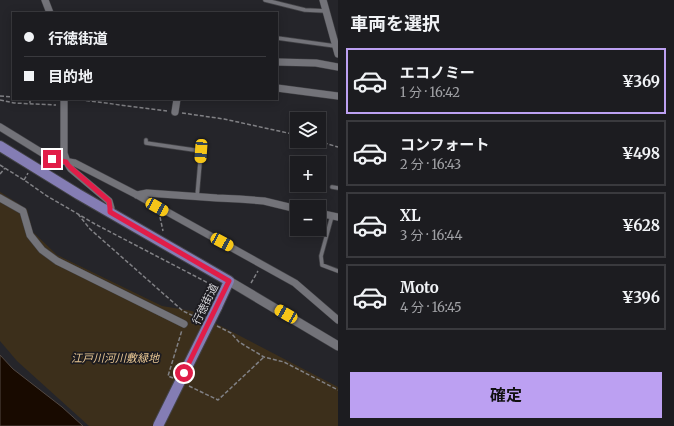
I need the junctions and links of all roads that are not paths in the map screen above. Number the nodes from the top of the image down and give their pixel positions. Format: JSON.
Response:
{"nodes":[{"id":1,"x":265,"y":0,"type":"edge"},
{"id":2,"x":323,"y":0,"type":"edge"},
{"id":3,"x":48,"y":1,"type":"edge"},
{"id":4,"x":326,"y":11,"type":"junction"},
{"id":5,"x":50,"y":12,"type":"edge"},
{"id":6,"x":278,"y":38,"type":"edge"},
{"id":7,"x":336,"y":46,"type":"junction"},
{"id":8,"x":338,"y":54,"type":"edge"},
{"id":9,"x":278,"y":62,"type":"edge"},
{"id":10,"x":338,"y":67,"type":"edge"},
{"id":11,"x":278,"y":88,"type":"edge"},
{"id":12,"x":338,"y":96,"type":"edge"},
{"id":13,"x":177,"y":100,"type":"edge"},
{"id":14,"x":64,"y":102,"type":"edge"},
{"id":15,"x":175,"y":112,"type":"road end"},
{"id":16,"x":0,"y":127,"type":"edge"},
{"id":17,"x":146,"y":140,"type":"dead end"},
{"id":18,"x":0,"y":146,"type":"edge"},
{"id":19,"x":66,"y":162,"type":"junction"},
{"id":20,"x":332,"y":187,"type":"dead end"},
{"id":21,"x":338,"y":188,"type":"edge"},
{"id":22,"x":137,"y":195,"type":"junction"},
{"id":23,"x":198,"y":196,"type":"junction"},
{"id":24,"x":0,"y":198,"type":"edge"},
{"id":25,"x":290,"y":207,"type":"edge"},
{"id":26,"x":110,"y":212,"type":"junction"},
{"id":27,"x":335,"y":216,"type":"edge"},
{"id":28,"x":338,"y":271,"type":"edge"},
{"id":29,"x":229,"y":281,"type":"junction"},
{"id":30,"x":338,"y":320,"type":"edge"},
{"id":31,"x":184,"y":324,"type":"road end"},
{"id":32,"x":338,"y":346,"type":"edge"},
{"id":33,"x":158,"y":426,"type":"edge"}],
"edges":[{"from":1,"to":4,"type":"lane"},
{"from":2,"to":4,"type":"street"},
{"from":3,"to":5,"type":"street"},
{"from":4,"to":7,"type":"street"},
{"from":6,"to":7,"type":"lane"},
{"from":7,"to":8,"type":"street"},
{"from":9,"to":10,"type":"street"},
{"from":11,"to":12,"type":"street"},
{"from":13,"to":15,"type":"street"},
{"from":14,"to":19,"type":"street"},
{"from":16,"to":19,"type":"street"},
{"from":17,"to":23,"type":"lane"},
{"from":18,"to":26,"type":"main road","name":"行徳街道"},
{"from":19,"to":22,"type":"street"},
{"from":19,"to":26,"type":"street"},
{"from":20,"to":21,"type":"lane"},
{"from":22,"to":23,"type":"street"},
{"from":22,"to":30,"type":"street"},
{"from":23,"to":25,"type":"street"},
{"from":24,"to":31,"type":"street"},
{"from":26,"to":29,"type":"main road","name":"行徳街道"},
{"from":27,"to":28,"type":"lane"},
{"from":29,"to":32,"type":"main road"},
{"from":29,"to":33,"type":"main road","name":"行徳街道","bridge":true}]}
